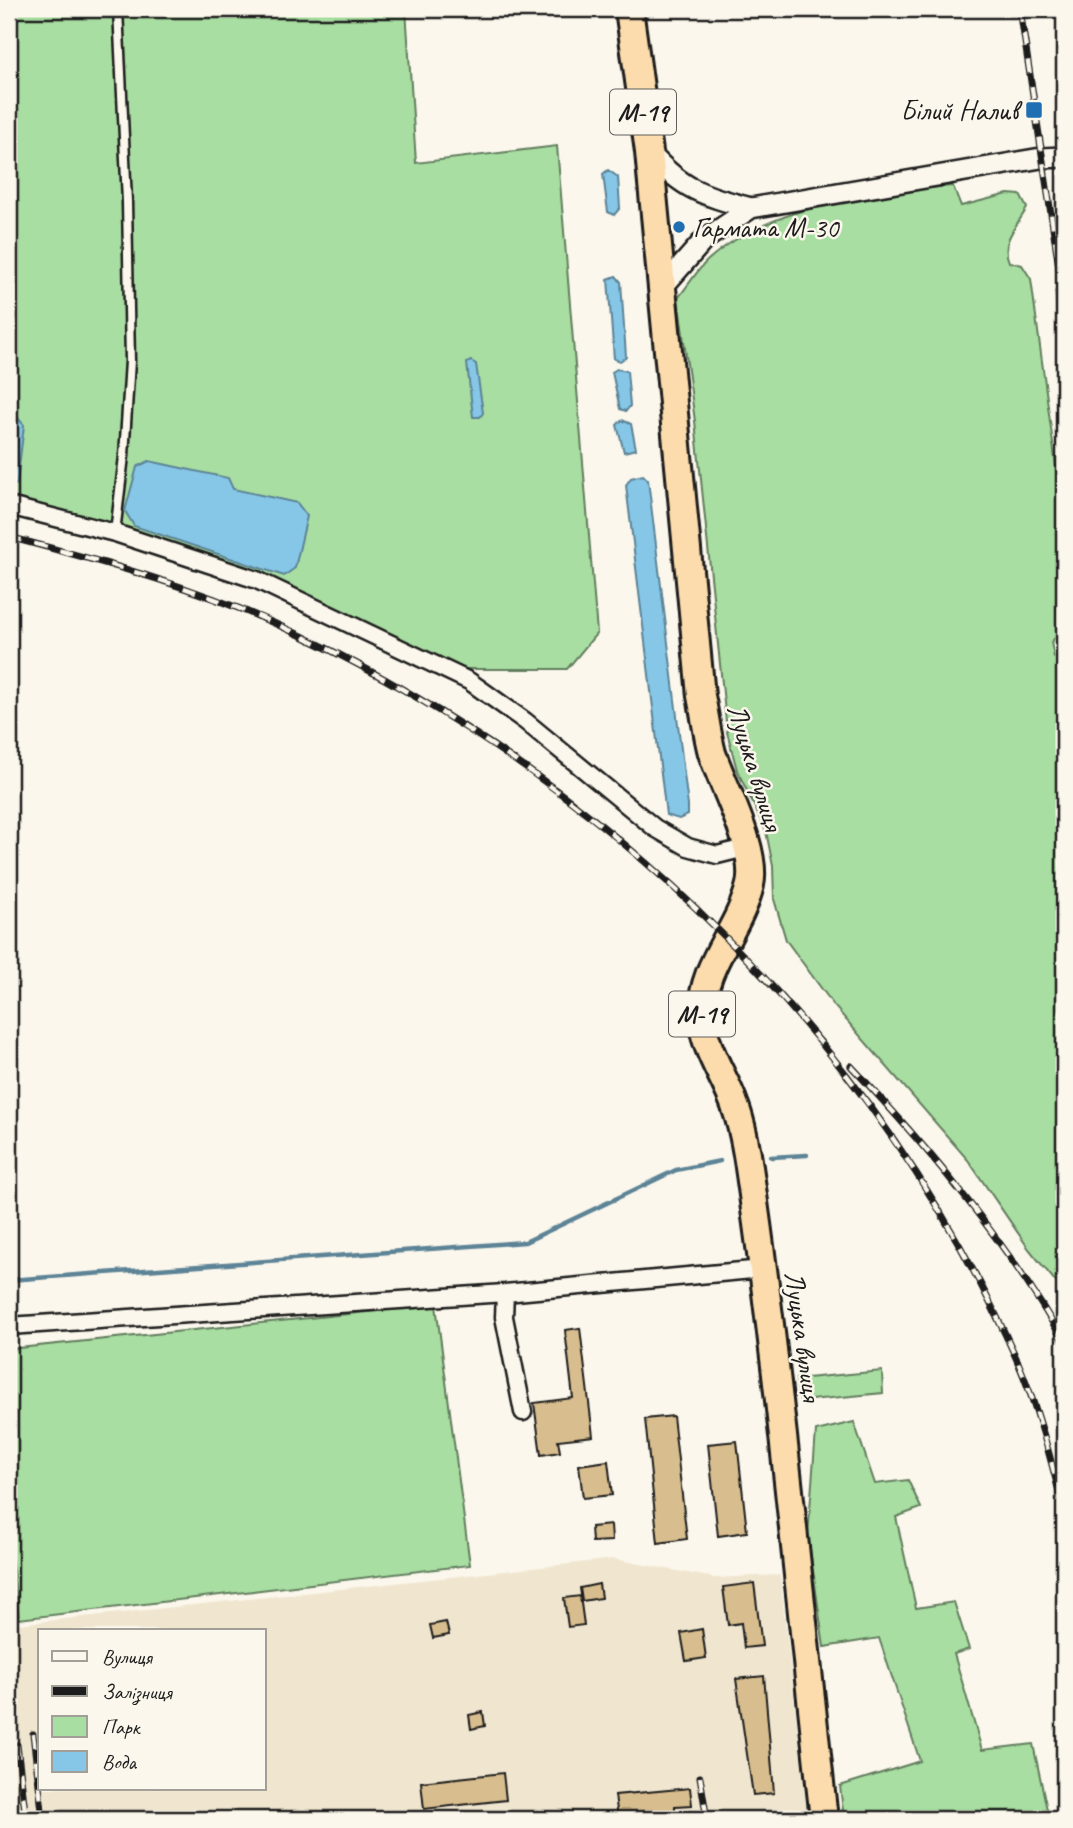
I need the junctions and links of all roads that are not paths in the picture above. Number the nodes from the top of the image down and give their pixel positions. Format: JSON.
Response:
{"nodes":[{"id":1,"x":118,"y":9,"type":"edge"},
{"id":2,"x":629,"y":9,"type":"edge"},
{"id":3,"x":649,"y":152,"type":"junction"},
{"id":4,"x":1064,"y":157,"type":"edge"},
{"id":5,"x":751,"y":208,"type":"junction"},
{"id":6,"x":661,"y":289,"type":"junction"},
{"id":7,"x":9,"y":506,"type":"edge"},
{"id":8,"x":115,"y":533,"type":"junction"},
{"id":9,"x":750,"y":848,"type":"junction"},
{"id":10,"x":763,"y":1269,"type":"junction"},
{"id":11,"x":505,"y":1293,"type":"junction"},
{"id":12,"x":9,"y":1326,"type":"edge"},
{"id":13,"x":523,"y":1412,"type":"dead end"},
{"id":14,"x":824,"y":1819,"type":"edge"}],
"edges":[{"from":1,"to":8,"type":"lane"},
{"from":2,"to":3,"type":"highway","name":"Луцька вулиця","number":"М-19"},
{"from":3,"to":5,"type":"street"},
{"from":3,"to":6,"type":"highway","name":"Луцька вулиця","number":"М-19"},
{"from":4,"to":5,"type":"street"},
{"from":5,"to":6,"type":"street"},
{"from":6,"to":9,"type":"highway","name":"Луцька вулиця","number":"М-19"},
{"from":7,"to":8,"type":"street"},
{"from":8,"to":9,"type":"street"},
{"from":9,"to":10,"type":"highway","name":"Луцька вулиця","number":"М-19"},
{"from":10,"to":11,"type":"street"},
{"from":10,"to":14,"type":"highway","name":"Луцька вулиця","number":"М-19"},
{"from":11,"to":12,"type":"street"},
{"from":11,"to":13,"type":"street"}]}
